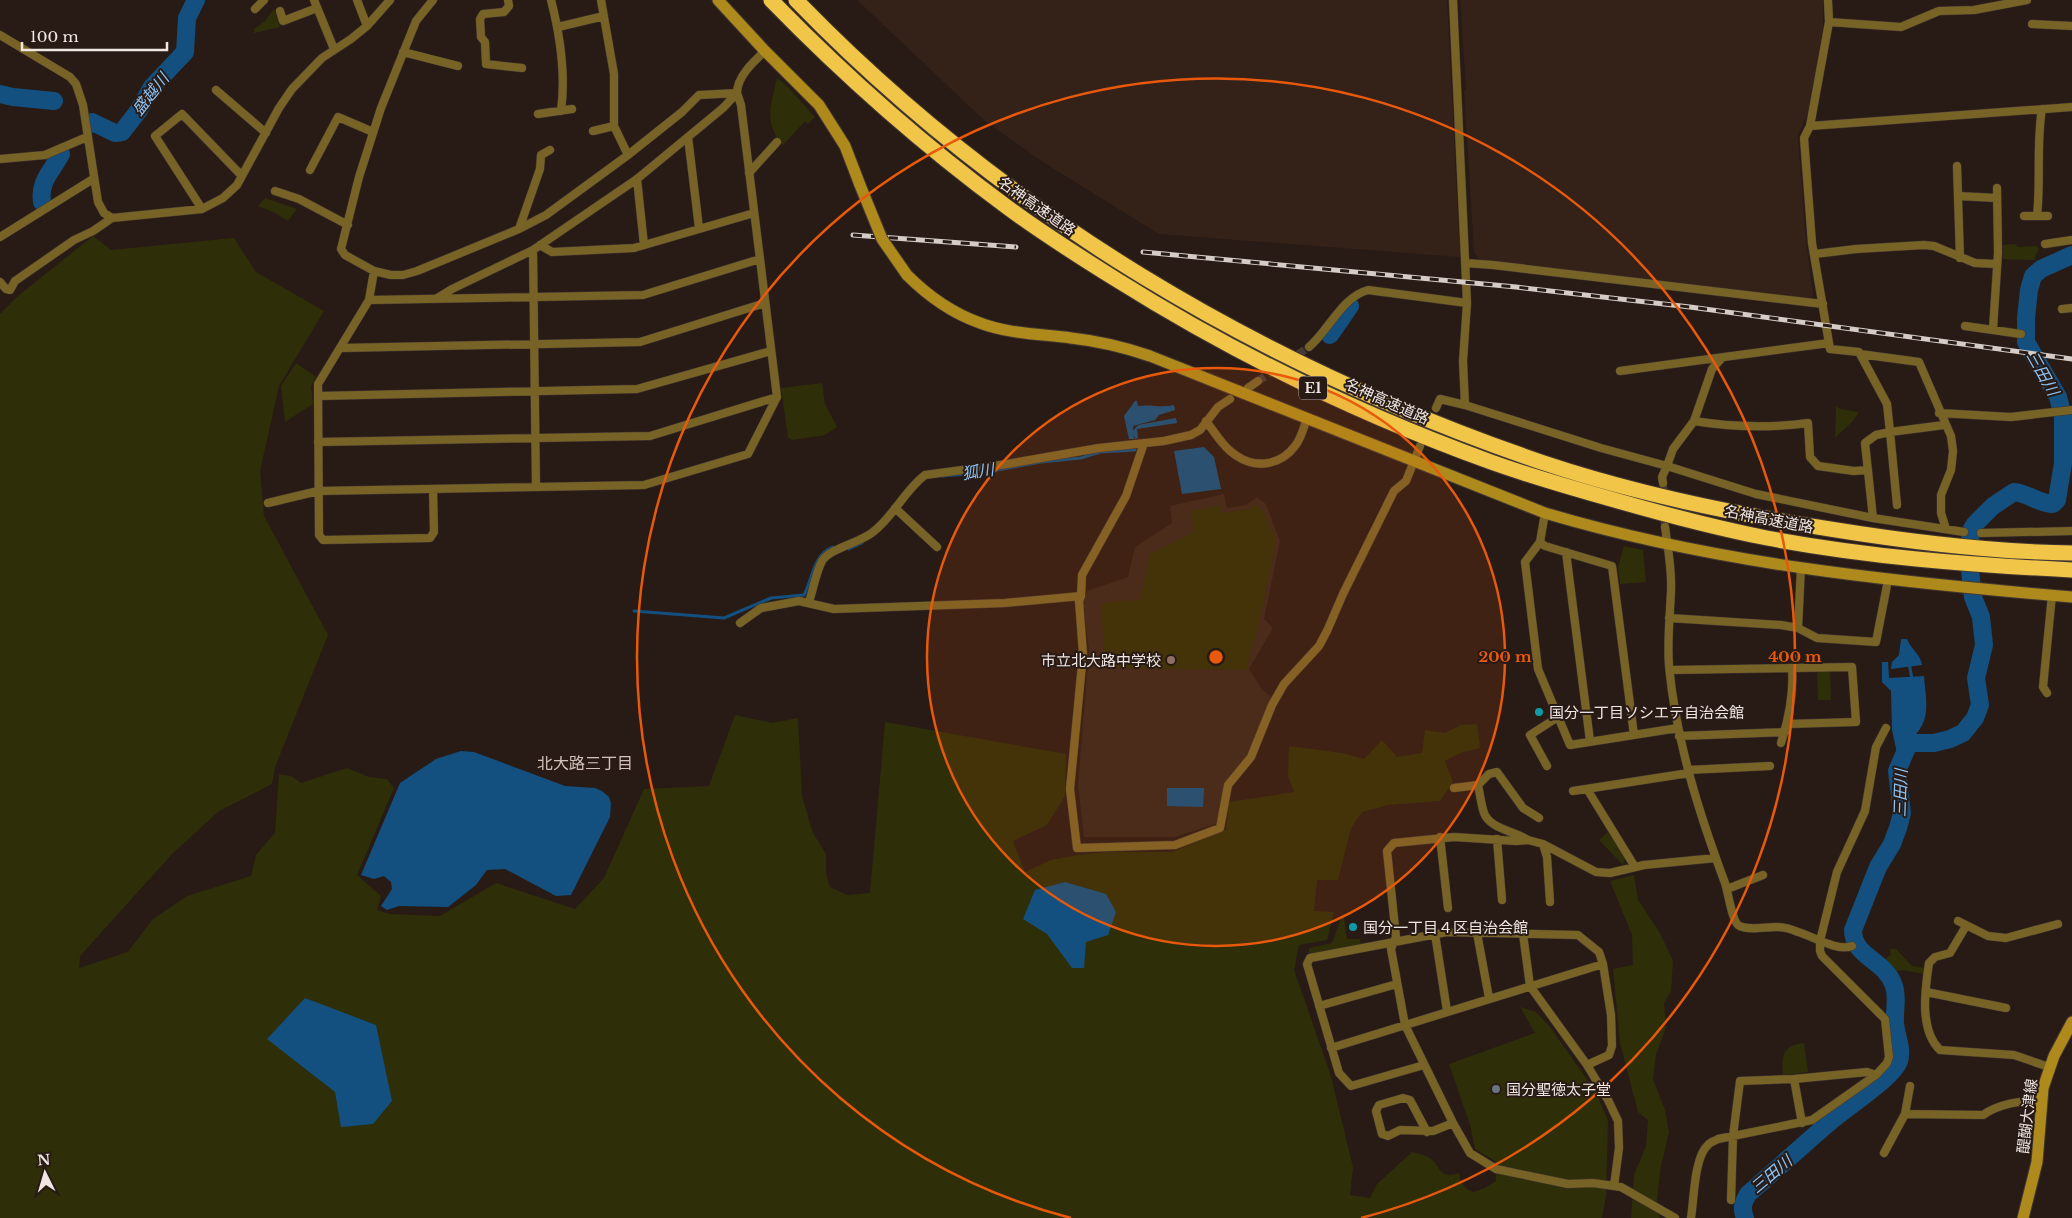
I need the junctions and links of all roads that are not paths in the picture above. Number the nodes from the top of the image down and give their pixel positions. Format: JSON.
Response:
{"nodes":[{"id":1,"x":264,"y":0,"type":"edge"},
{"id":2,"x":314,"y":0,"type":"edge"},
{"id":3,"x":357,"y":0,"type":"edge"},
{"id":4,"x":390,"y":0,"type":"edge"},
{"id":5,"x":433,"y":0,"type":"edge"},
{"id":6,"x":508,"y":0,"type":"edge"},
{"id":7,"x":552,"y":0,"type":"edge"},
{"id":8,"x":601,"y":0,"type":"edge"},
{"id":9,"x":718,"y":0,"type":"edge"},
{"id":10,"x":771,"y":0,"type":"edge"},
{"id":11,"x":796,"y":0,"type":"edge"},
{"id":12,"x":1453,"y":0,"type":"edge"},
{"id":13,"x":1828,"y":0,"type":"edge"},
{"id":14,"x":2027,"y":0,"type":"edge"},
{"id":15,"x":1999,"y":3,"type":"edge"},
{"id":16,"x":317,"y":8,"type":"junction"},
{"id":17,"x":255,"y":9,"type":"dead end"},
{"id":18,"x":280,"y":10,"type":"dead end"},
{"id":19,"x":604,"y":16,"type":"junction"},
{"id":20,"x":1829,"y":22,"type":"junction"},
{"id":21,"x":2032,"y":24,"type":"dead end"},
{"id":22,"x":367,"y":26,"type":"junction"},
{"id":23,"x":2072,"y":26,"type":"edge"},
{"id":24,"x":558,"y":27,"type":"junction"},
{"id":25,"x":0,"y":35,"type":"edge"},
{"id":26,"x":334,"y":50,"type":"junction"},
{"id":27,"x":765,"y":51,"type":"junction"},
{"id":28,"x":403,"y":52,"type":"junction"},
{"id":29,"x":458,"y":66,"type":"dead end"},
{"id":30,"x":522,"y":68,"type":"dead end"},
{"id":31,"x":216,"y":90,"type":"dead end"},
{"id":32,"x":737,"y":94,"type":"junction"},
{"id":33,"x":2072,"y":107,"type":"edge"},
{"id":34,"x":572,"y":109,"type":"dead end"},
{"id":35,"x":2042,"y":109,"type":"junction"},
{"id":36,"x":561,"y":110,"type":"junction"},
{"id":37,"x":538,"y":114,"type":"dead end"},
{"id":38,"x":614,"y":126,"type":"junction"},
{"id":39,"x":1810,"y":126,"type":"junction"},
{"id":40,"x":593,"y":131,"type":"dead end"},
{"id":41,"x":373,"y":132,"type":"junction"},
{"id":42,"x":266,"y":134,"type":"junction"},
{"id":43,"x":86,"y":137,"type":"junction"},
{"id":44,"x":688,"y":137,"type":"junction"},
{"id":45,"x":777,"y":142,"type":"dead end"},
{"id":46,"x":550,"y":150,"type":"dead end"},
{"id":47,"x":628,"y":155,"type":"junction"},
{"id":48,"x":0,"y":159,"type":"edge"},
{"id":49,"x":1957,"y":166,"type":"dead end"},
{"id":50,"x":310,"y":170,"type":"dead end"},
{"id":51,"x":749,"y":173,"type":"junction"},
{"id":52,"x":242,"y":176,"type":"junction"},
{"id":53,"x":94,"y":179,"type":"junction"},
{"id":54,"x":637,"y":179,"type":"junction"},
{"id":55,"x":1997,"y":188,"type":"dead end"},
{"id":56,"x":275,"y":191,"type":"dead end"},
{"id":57,"x":1958,"y":196,"type":"junction"},
{"id":58,"x":1997,"y":198,"type":"junction"},
{"id":59,"x":202,"y":209,"type":"junction"},
{"id":60,"x":754,"y":213,"type":"junction"},
{"id":61,"x":2024,"y":216,"type":"dead end"},
{"id":62,"x":2037,"y":216,"type":"junction"},
{"id":63,"x":2048,"y":216,"type":"dead end"},
{"id":64,"x":112,"y":218,"type":"junction"},
{"id":65,"x":348,"y":225,"type":"junction"},
{"id":66,"x":699,"y":228,"type":"junction"},
{"id":67,"x":519,"y":229,"type":"junction"},
{"id":68,"x":0,"y":237,"type":"edge"},
{"id":69,"x":2072,"y":240,"type":"edge"},
{"id":70,"x":2045,"y":244,"type":"dead end"},
{"id":71,"x":644,"y":245,"type":"junction"},
{"id":72,"x":536,"y":248,"type":"junction"},
{"id":73,"x":1815,"y":254,"type":"junction"},
{"id":74,"x":1960,"y":258,"type":"junction"},
{"id":75,"x":760,"y":259,"type":"junction"},
{"id":76,"x":1465,"y":263,"type":"junction"},
{"id":77,"x":1997,"y":264,"type":"junction"},
{"id":78,"x":374,"y":271,"type":"junction"},
{"id":79,"x":0,"y":282,"type":"edge"},
{"id":80,"x":533,"y":297,"type":"junction"},
{"id":81,"x":436,"y":299,"type":"junction"},
{"id":82,"x":369,"y":300,"type":"junction"},
{"id":83,"x":765,"y":303,"type":"junction"},
{"id":84,"x":1467,"y":303,"type":"junction"},
{"id":85,"x":1823,"y":304,"type":"junction"},
{"id":86,"x":2072,"y":308,"type":"edge"},
{"id":87,"x":2062,"y":309,"type":"dead end"},
{"id":88,"x":1965,"y":326,"type":"dead end"},
{"id":89,"x":1993,"y":329,"type":"junction"},
{"id":90,"x":2021,"y":334,"type":"dead end"},
{"id":91,"x":1829,"y":343,"type":"junction"},
{"id":92,"x":534,"y":344,"type":"junction"},
{"id":93,"x":1309,"y":347,"type":"tunnel mouth"},
{"id":94,"x":341,"y":348,"type":"junction"},
{"id":95,"x":771,"y":351,"type":"junction"},
{"id":96,"x":1860,"y":354,"type":"junction"},
{"id":97,"x":1721,"y":359,"type":"junction"},
{"id":98,"x":1620,"y":372,"type":"dead end"},
{"id":99,"x":1258,"y":381,"type":"tunnel mouth"},
{"id":100,"x":1248,"y":388,"type":"dead end"},
{"id":101,"x":535,"y":392,"type":"junction"},
{"id":102,"x":318,"y":396,"type":"junction"},
{"id":103,"x":777,"y":397,"type":"junction"},
{"id":104,"x":1230,"y":399,"type":"dead end"},
{"id":105,"x":1465,"y":405,"type":"junction"},
{"id":106,"x":1436,"y":408,"type":"dead end"},
{"id":107,"x":2069,"y":410,"type":"edge"},
{"id":108,"x":1939,"y":413,"type":"junction"},
{"id":109,"x":1307,"y":418,"type":"junction"},
{"id":110,"x":1206,"y":421,"type":"junction"},
{"id":111,"x":1694,"y":421,"type":"junction"},
{"id":112,"x":1944,"y":425,"type":"junction"},
{"id":113,"x":1890,"y":432,"type":"junction"},
{"id":114,"x":535,"y":438,"type":"junction"},
{"id":115,"x":318,"y":442,"type":"junction"},
{"id":116,"x":1144,"y":443,"type":"junction"},
{"id":117,"x":1420,"y":446,"type":"dead end"},
{"id":118,"x":1413,"y":461,"type":"junction"},
{"id":119,"x":1666,"y":466,"type":"junction"},
{"id":120,"x":1868,"y":470,"type":"junction"},
{"id":121,"x":1663,"y":483,"type":"tunnel mouth"},
{"id":122,"x":536,"y":487,"type":"junction"},
{"id":123,"x":433,"y":489,"type":"junction"},
{"id":124,"x":318,"y":491,"type":"junction"},
{"id":125,"x":268,"y":503,"type":"dead end"},
{"id":126,"x":1897,"y":504,"type":"dead end"},
{"id":127,"x":895,"y":508,"type":"junction"},
{"id":128,"x":1545,"y":513,"type":"junction"},
{"id":129,"x":1872,"y":518,"type":"junction"},
{"id":130,"x":1665,"y":527,"type":"tunnel mouth"},
{"id":131,"x":1946,"y":529,"type":"junction"},
{"id":132,"x":2072,"y":531,"type":"edge"},
{"id":133,"x":1964,"y":532,"type":"dead end"},
{"id":134,"x":1981,"y":533,"type":"dead end"},
{"id":135,"x":1540,"y":542,"type":"junction"},
{"id":136,"x":1668,"y":544,"type":"junction"},
{"id":137,"x":937,"y":547,"type":"dead end"},
{"id":138,"x":1566,"y":552,"type":"junction"},
{"id":139,"x":2072,"y":553,"type":"edge"},
{"id":140,"x":1801,"y":567,"type":"junction"},
{"id":141,"x":2072,"y":570,"type":"edge"},
{"id":142,"x":1888,"y":580,"type":"junction"},
{"id":143,"x":2052,"y":595,"type":"junction"},
{"id":144,"x":1081,"y":596,"type":"junction"},
{"id":145,"x":2072,"y":596,"type":"edge"},
{"id":146,"x":809,"y":602,"type":"junction"},
{"id":147,"x":1669,"y":618,"type":"junction"},
{"id":148,"x":740,"y":623,"type":"dead end"},
{"id":149,"x":1798,"y":628,"type":"junction"},
{"id":150,"x":1792,"y":668,"type":"junction"},
{"id":151,"x":1670,"y":670,"type":"junction"},
{"id":152,"x":2047,"y":693,"type":"dead end"},
{"id":153,"x":1558,"y":717,"type":"junction"},
{"id":154,"x":1786,"y":728,"type":"junction"},
{"id":155,"x":1886,"y":728,"type":"dead end"},
{"id":156,"x":1678,"y":732,"type":"junction"},
{"id":157,"x":1634,"y":735,"type":"junction"},
{"id":158,"x":1590,"y":742,"type":"junction"},
{"id":159,"x":1781,"y":743,"type":"dead end"},
{"id":160,"x":1547,"y":766,"type":"dead end"},
{"id":161,"x":1770,"y":766,"type":"dead end"},
{"id":162,"x":1689,"y":771,"type":"junction"},
{"id":163,"x":1478,"y":785,"type":"junction"},
{"id":164,"x":1454,"y":788,"type":"dead end"},
{"id":165,"x":1586,"y":789,"type":"junction"},
{"id":166,"x":1573,"y":791,"type":"dead end"},
{"id":167,"x":1539,"y":818,"type":"dead end"},
{"id":168,"x":1440,"y":837,"type":"junction"},
{"id":169,"x":1497,"y":839,"type":"junction"},
{"id":170,"x":1528,"y":840,"type":"junction"},
{"id":171,"x":1543,"y":844,"type":"junction"},
{"id":172,"x":1716,"y":858,"type":"junction"},
{"id":173,"x":1635,"y":867,"type":"junction"},
{"id":174,"x":1764,"y":875,"type":"dead end"},
{"id":175,"x":1727,"y":889,"type":"junction"},
{"id":176,"x":1502,"y":900,"type":"dead end"},
{"id":177,"x":1550,"y":902,"type":"dead end"},
{"id":178,"x":1448,"y":908,"type":"dead end"},
{"id":179,"x":1958,"y":921,"type":"dead end"},
{"id":180,"x":2058,"y":924,"type":"dead end"},
{"id":181,"x":1966,"y":926,"type":"junction"},
{"id":182,"x":1477,"y":933,"type":"junction"},
{"id":183,"x":1435,"y":934,"type":"junction"},
{"id":184,"x":1523,"y":934,"type":"junction"},
{"id":185,"x":1820,"y":941,"type":"junction"},
{"id":186,"x":1394,"y":942,"type":"junction"},
{"id":187,"x":1852,"y":946,"type":"dead end"},
{"id":188,"x":1603,"y":964,"type":"junction"},
{"id":189,"x":1397,"y":984,"type":"junction"},
{"id":190,"x":1530,"y":986,"type":"junction"},
{"id":191,"x":1926,"y":992,"type":"junction"},
{"id":192,"x":1489,"y":998,"type":"junction"},
{"id":193,"x":1319,"y":1006,"type":"junction"},
{"id":194,"x":2006,"y":1008,"type":"dead end"},
{"id":195,"x":1447,"y":1011,"type":"junction"},
{"id":196,"x":1405,"y":1024,"type":"junction"},
{"id":197,"x":2070,"y":1030,"type":"edge"},
{"id":198,"x":1331,"y":1048,"type":"junction"},
{"id":199,"x":1424,"y":1065,"type":"junction"},
{"id":200,"x":1587,"y":1065,"type":"junction"},
{"id":201,"x":2049,"y":1067,"type":"junction"},
{"id":202,"x":1876,"y":1074,"type":"junction"},
{"id":203,"x":1794,"y":1079,"type":"junction"},
{"id":204,"x":1910,"y":1086,"type":"dead end"},
{"id":205,"x":2042,"y":1100,"type":"junction"},
{"id":206,"x":1905,"y":1114,"type":"junction"},
{"id":207,"x":1802,"y":1123,"type":"junction"},
{"id":208,"x":1453,"y":1124,"type":"junction"},
{"id":209,"x":1427,"y":1132,"type":"junction"},
{"id":210,"x":1733,"y":1136,"type":"junction"},
{"id":211,"x":1884,"y":1153,"type":"dead end"},
{"id":212,"x":1614,"y":1186,"type":"junction"},
{"id":213,"x":1731,"y":1200,"type":"dead end"},
{"id":214,"x":1675,"y":1218,"type":"edge"},
{"id":215,"x":1691,"y":1218,"type":"edge"},
{"id":216,"x":2023,"y":1218,"type":"edge"}],
"edges":[{"from":1,"to":17,"type":"street"},
{"from":2,"to":16,"type":"street"},
{"from":3,"to":22,"type":"street"},
{"from":4,"to":22,"type":"street"},
{"from":5,"to":28,"type":"street"},
{"from":6,"to":30,"type":"street"},
{"from":7,"to":24,"type":"street"},
{"from":8,"to":19,"type":"street"},
{"from":9,"to":27,"type":"street"},
{"from":10,"to":141,"type":"highway","name":"名神高速道路","number":"E1"},
{"from":11,"to":139,"type":"highway","name":"名神高速道路","number":"E1"},
{"from":12,"to":76,"type":"street"},
{"from":13,"to":20,"type":"street"},
{"from":14,"to":15,"type":"street"},
{"from":15,"to":20,"type":"street"},
{"from":16,"to":18,"type":"street"},
{"from":16,"to":26,"type":"street"},
{"from":19,"to":24,"type":"street"},
{"from":19,"to":38,"type":"street"},
{"from":20,"to":39,"type":"street"},
{"from":21,"to":23,"type":"street"},
{"from":22,"to":26,"type":"street"},
{"from":24,"to":36,"type":"street"},
{"from":25,"to":43,"type":"street"},
{"from":26,"to":42,"type":"street"},
{"from":27,"to":32,"type":"street"},
{"from":27,"to":109,"type":"street","bridge":true},
{"from":28,"to":29,"type":"street"},
{"from":28,"to":41,"type":"street"},
{"from":31,"to":42,"type":"street"},
{"from":32,"to":44,"type":"street"},
{"from":32,"to":47,"type":"street"},
{"from":32,"to":51,"type":"street"},
{"from":33,"to":35,"type":"street"},
{"from":34,"to":36,"type":"street"},
{"from":35,"to":39,"type":"street"},
{"from":35,"to":62,"type":"street"},
{"from":36,"to":37,"type":"street"},
{"from":38,"to":40,"type":"street"},
{"from":38,"to":47,"type":"street"},
{"from":39,"to":73,"type":"street"},
{"from":41,"to":50,"type":"street"},
{"from":41,"to":65,"type":"street"},
{"from":42,"to":52,"type":"street"},
{"from":43,"to":48,"type":"street"},
{"from":43,"to":53,"type":"street"},
{"from":44,"to":54,"type":"street"},
{"from":44,"to":66,"type":"street"},
{"from":45,"to":51,"type":"street"},
{"from":46,"to":67,"type":"street"},
{"from":47,"to":67,"type":"street"},
{"from":49,"to":57,"type":"street"},
{"from":51,"to":60,"type":"street"},
{"from":52,"to":59,"type":"street"},
{"from":52,"to":59,"type":"street"},
{"from":53,"to":64,"type":"street"},
{"from":53,"to":68,"type":"street"},
{"from":54,"to":71,"type":"street"},
{"from":54,"to":72,"type":"street"},
{"from":55,"to":58,"type":"street"},
{"from":56,"to":65,"type":"street"},
{"from":57,"to":58,"type":"street"},
{"from":57,"to":74,"type":"street"},
{"from":58,"to":77,"type":"street"},
{"from":59,"to":64,"type":"street"},
{"from":60,"to":66,"type":"street"},
{"from":60,"to":75,"type":"street"},
{"from":61,"to":62,"type":"street"},
{"from":62,"to":63,"type":"street"},
{"from":64,"to":79,"type":"street"},
{"from":65,"to":78,"type":"street"},
{"from":66,"to":71,"type":"street"},
{"from":67,"to":78,"type":"street"},
{"from":69,"to":70,"type":"street"},
{"from":71,"to":72,"type":"street"},
{"from":72,"to":80,"type":"street"},
{"from":72,"to":81,"type":"street"},
{"from":73,"to":74,"type":"street"},
{"from":73,"to":85,"type":"street"},
{"from":74,"to":77,"type":"street"},
{"from":75,"to":80,"type":"street"},
{"from":75,"to":83,"type":"street"},
{"from":76,"to":84,"type":"street"},
{"from":76,"to":85,"type":"street"},
{"from":77,"to":89,"type":"street"},
{"from":78,"to":82,"type":"street"},
{"from":80,"to":81,"type":"street"},
{"from":80,"to":92,"type":"street"},
{"from":81,"to":82,"type":"street"},
{"from":82,"to":94,"type":"street"},
{"from":83,"to":92,"type":"street"},
{"from":83,"to":95,"type":"street"},
{"from":84,"to":93,"type":"street"},
{"from":84,"to":105,"type":"street"},
{"from":85,"to":91,"type":"street"},
{"from":86,"to":87,"type":"street"},
{"from":88,"to":89,"type":"street"},
{"from":89,"to":90,"type":"street"},
{"from":91,"to":96,"type":"street"},
{"from":91,"to":97,"type":"street"},
{"from":92,"to":94,"type":"street"},
{"from":92,"to":101,"type":"street"},
{"from":94,"to":102,"type":"street"},
{"from":95,"to":101,"type":"street"},
{"from":95,"to":103,"type":"street"},
{"from":96,"to":108,"type":"street"},
{"from":96,"to":113,"type":"street"},
{"from":97,"to":98,"type":"street"},
{"from":97,"to":111,"type":"street"},
{"from":99,"to":100,"type":"street"},
{"from":101,"to":102,"type":"street"},
{"from":101,"to":114,"type":"street"},
{"from":102,"to":115,"type":"street"},
{"from":103,"to":114,"type":"street"},
{"from":103,"to":122,"type":"street"},
{"from":104,"to":110,"type":"street"},
{"from":105,"to":106,"type":"street"},
{"from":105,"to":119,"type":"street"},
{"from":107,"to":108,"type":"street"},
{"from":108,"to":112,"type":"street"},
{"from":109,"to":110,"type":"street"},
{"from":109,"to":118,"type":"street"},
{"from":110,"to":116,"type":"street"},
{"from":111,"to":119,"type":"street"},
{"from":111,"to":120,"type":"street"},
{"from":112,"to":113,"type":"street"},
{"from":112,"to":131,"type":"street"},
{"from":113,"to":120,"type":"street"},
{"from":113,"to":126,"type":"street"},
{"from":114,"to":115,"type":"street"},
{"from":114,"to":122,"type":"street"},
{"from":115,"to":124,"type":"street"},
{"from":116,"to":127,"type":"street"},
{"from":116,"to":144,"type":"street"},
{"from":117,"to":118,"type":"street"},
{"from":118,"to":128,"type":"street"},
{"from":118,"to":144,"type":"street"},
{"from":119,"to":121,"type":"street"},
{"from":119,"to":129,"type":"street"},
{"from":120,"to":129,"type":"street"},
{"from":122,"to":123,"type":"street"},
{"from":123,"to":124,"type":"street"},
{"from":123,"to":124,"type":"street"},
{"from":124,"to":125,"type":"street"},
{"from":127,"to":137,"type":"street"},
{"from":127,"to":146,"type":"street"},
{"from":128,"to":135,"type":"street"},
{"from":128,"to":136,"type":"street"},
{"from":129,"to":131,"type":"street"},
{"from":130,"to":136,"type":"street"},
{"from":131,"to":133,"type":"street"},
{"from":132,"to":134,"type":"street"},
{"from":135,"to":138,"type":"street"},
{"from":135,"to":153,"type":"street"},
{"from":136,"to":140,"type":"street"},
{"from":136,"to":147,"type":"street"},
{"from":138,"to":157,"type":"street"},
{"from":138,"to":158,"type":"street"},
{"from":140,"to":142,"type":"street"},
{"from":140,"to":149,"type":"street"},
{"from":142,"to":143,"type":"street"},
{"from":142,"to":149,"type":"street"},
{"from":143,"to":145,"type":"street"},
{"from":143,"to":152,"type":"street"},
{"from":144,"to":146,"type":"street"},
{"from":146,"to":148,"type":"street"},
{"from":147,"to":149,"type":"street"},
{"from":147,"to":151,"type":"street"},
{"from":150,"to":151,"type":"street"},
{"from":150,"to":154,"type":"street"},
{"from":150,"to":154,"type":"street"},
{"from":151,"to":156,"type":"street"},
{"from":153,"to":158,"type":"street"},
{"from":153,"to":160,"type":"street"},
{"from":154,"to":156,"type":"street"},
{"from":154,"to":159,"type":"street"},
{"from":155,"to":185,"type":"street"},
{"from":156,"to":157,"type":"street"},
{"from":156,"to":162,"type":"street"},
{"from":157,"to":158,"type":"street"},
{"from":161,"to":162,"type":"street"},
{"from":162,"to":165,"type":"street"},
{"from":162,"to":172,"type":"street"},
{"from":163,"to":164,"type":"street"},
{"from":163,"to":167,"type":"street"},
{"from":163,"to":170,"type":"street"},
{"from":165,"to":166,"type":"street"},
{"from":165,"to":173,"type":"street"},
{"from":168,"to":169,"type":"street"},
{"from":168,"to":178,"type":"street"},
{"from":168,"to":186,"type":"street"},
{"from":169,"to":170,"type":"street"},
{"from":169,"to":176,"type":"street"},
{"from":170,"to":171,"type":"street"},
{"from":171,"to":173,"type":"street"},
{"from":171,"to":177,"type":"street"},
{"from":172,"to":173,"type":"street"},
{"from":172,"to":175,"type":"street"},
{"from":174,"to":175,"type":"street"},
{"from":175,"to":185,"type":"street"},
{"from":179,"to":181,"type":"street"},
{"from":180,"to":181,"type":"street"},
{"from":181,"to":191,"type":"street"},
{"from":182,"to":183,"type":"street"},
{"from":182,"to":184,"type":"street"},
{"from":182,"to":192,"type":"street"},
{"from":183,"to":186,"type":"street"},
{"from":183,"to":195,"type":"street"},
{"from":184,"to":188,"type":"street"},
{"from":184,"to":190,"type":"street"},
{"from":185,"to":187,"type":"street"},
{"from":185,"to":202,"type":"street"},
{"from":186,"to":189,"type":"street"},
{"from":186,"to":193,"type":"street"},
{"from":188,"to":190,"type":"street"},
{"from":188,"to":200,"type":"street"},
{"from":189,"to":193,"type":"street"},
{"from":189,"to":196,"type":"street"},
{"from":190,"to":192,"type":"street"},
{"from":190,"to":200,"type":"street"},
{"from":191,"to":194,"type":"street"},
{"from":191,"to":201,"type":"street"},
{"from":192,"to":195,"type":"street"},
{"from":193,"to":198,"type":"street"},
{"from":195,"to":196,"type":"street"},
{"from":196,"to":198,"type":"street"},
{"from":196,"to":199,"type":"street"},
{"from":197,"to":201,"type":"street","name":"醍醐大津線"},
{"from":198,"to":199,"type":"street"},
{"from":199,"to":208,"type":"street"},
{"from":200,"to":212,"type":"street"},
{"from":201,"to":205,"type":"street","name":"醍醐大津線"},
{"from":202,"to":203,"type":"street"},
{"from":202,"to":207,"type":"street"},
{"from":203,"to":207,"type":"street"},
{"from":203,"to":210,"type":"street"},
{"from":204,"to":206,"type":"street"},
{"from":205,"to":206,"type":"street"},
{"from":205,"to":216,"type":"street","name":"醍醐大津線"},
{"from":206,"to":211,"type":"street"},
{"from":207,"to":210,"type":"street"},
{"from":208,"to":209,"type":"street"},
{"from":208,"to":212,"type":"street"},
{"from":209,"to":209,"type":"street"},
{"from":210,"to":213,"type":"street"},
{"from":210,"to":215,"type":"street"},
{"from":212,"to":214,"type":"street"}]}
